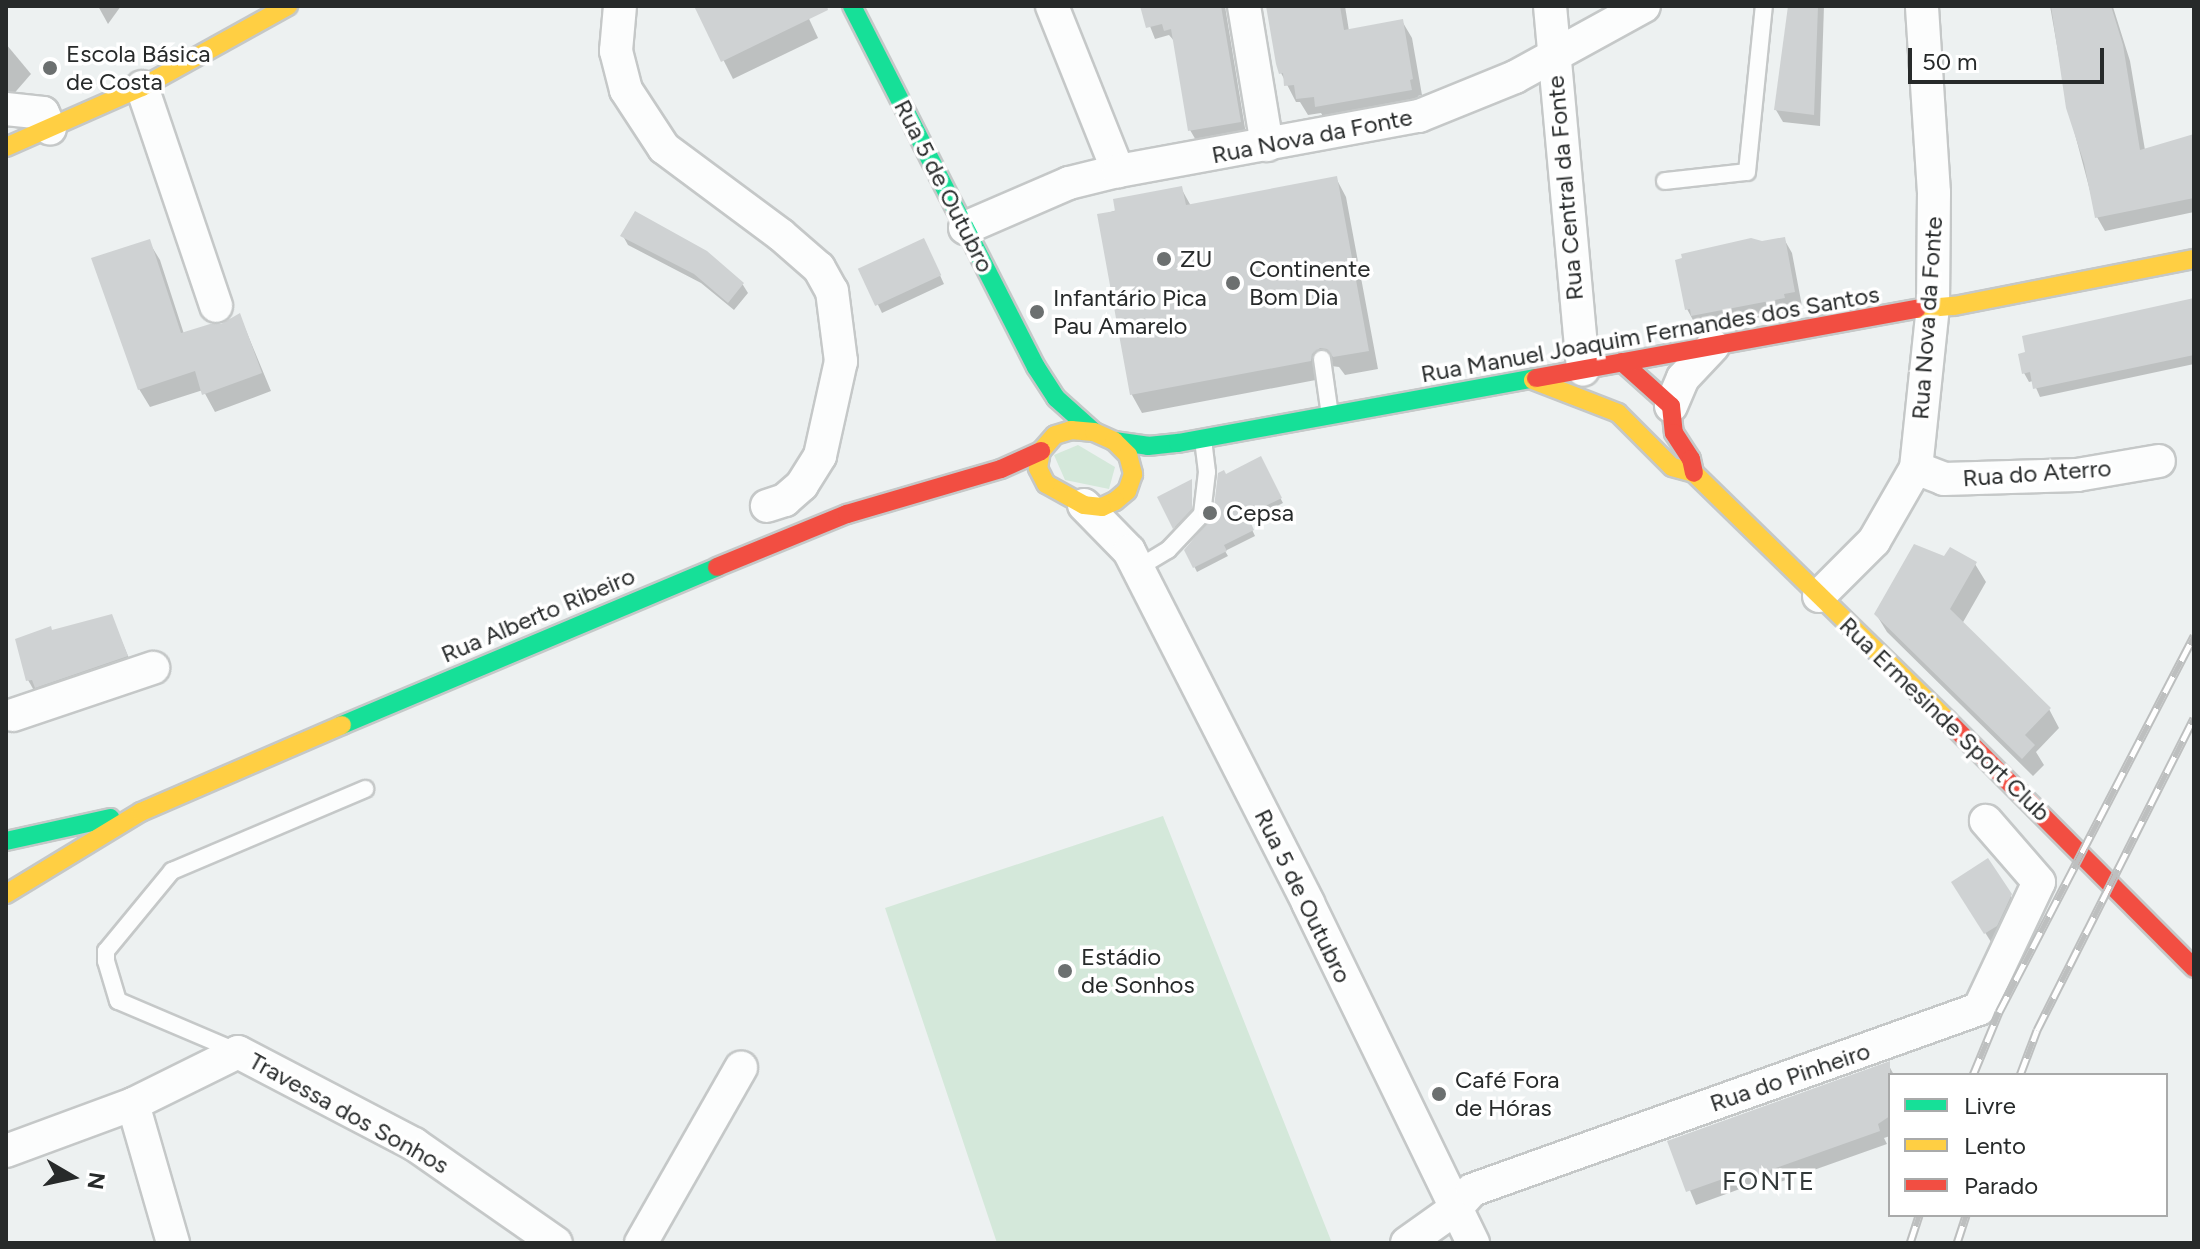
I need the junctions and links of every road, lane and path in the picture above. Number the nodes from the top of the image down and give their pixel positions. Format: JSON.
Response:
{"nodes":[{"id":1,"x":288,"y":6,"type":"edge"},
{"id":2,"x":620,"y":6,"type":"edge"},
{"id":3,"x":852,"y":6,"type":"edge"},
{"id":4,"x":1052,"y":6,"type":"edge"},
{"id":5,"x":1244,"y":6,"type":"edge"},
{"id":6,"x":1550,"y":6,"type":"edge"},
{"id":7,"x":1644,"y":6,"type":"edge"},
{"id":8,"x":1764,"y":6,"type":"edge"},
{"id":9,"x":1922,"y":6,"type":"edge"},
{"id":10,"x":1553,"y":56,"type":"junction"},
{"id":11,"x":142,"y":87,"type":"junction"},
{"id":12,"x":6,"y":109,"type":"edge"},
{"id":13,"x":50,"y":129,"type":"junction"},
{"id":14,"x":1267,"y":145,"type":"junction"},
{"id":15,"x":6,"y":147,"type":"edge"},
{"id":16,"x":1118,"y":171,"type":"junction"},
{"id":17,"x":1665,"y":181,"type":"dead end"},
{"id":18,"x":965,"y":228,"type":"junction"},
{"id":19,"x":2194,"y":259,"type":"edge"},
{"id":20,"x":216,"y":306,"type":"dead end"},
{"id":21,"x":1933,"y":306,"type":"junction"},
{"id":22,"x":1713,"y":346,"type":"junction"},
{"id":23,"x":1322,"y":359,"type":"dead end"},
{"id":24,"x":1622,"y":362,"type":"junction"},
{"id":25,"x":1036,"y":367,"type":"junction"},
{"id":26,"x":1583,"y":370,"type":"junction"},
{"id":27,"x":1533,"y":380,"type":"junction"},
{"id":28,"x":1671,"y":406,"type":"junction"},
{"id":29,"x":1618,"y":413,"type":"junction"},
{"id":30,"x":1330,"y":416,"type":"junction"},
{"id":31,"x":1094,"y":432,"type":"junction"},
{"id":32,"x":1203,"y":439,"type":"junction"},
{"id":33,"x":1114,"y":441,"type":"junction"},
{"id":34,"x":1178,"y":443,"type":"junction"},
{"id":35,"x":1043,"y":447,"type":"junction"},
{"id":36,"x":2159,"y":461,"type":"dead end"},
{"id":37,"x":1916,"y":468,"type":"junction"},
{"id":38,"x":1694,"y":473,"type":"junction"},
{"id":39,"x":961,"y":481,"type":"junction"},
{"id":40,"x":1130,"y":482,"type":"junction"},
{"id":41,"x":1074,"y":501,"type":"junction"},
{"id":42,"x":767,"y":506,"type":"dead end"},
{"id":43,"x":1133,"y":560,"type":"junction"},
{"id":44,"x":1819,"y":596,"type":"junction"},
{"id":45,"x":153,"y":668,"type":"dead end"},
{"id":46,"x":8,"y":713,"type":"edge"},
{"id":47,"x":365,"y":789,"type":"dead end"},
{"id":48,"x":141,"y":812,"type":"junction"},
{"id":49,"x":1986,"y":821,"type":"dead end"},
{"id":50,"x":6,"y":841,"type":"edge"},
{"id":51,"x":6,"y":894,"type":"edge"},
{"id":52,"x":2194,"y":968,"type":"edge"},
{"id":53,"x":238,"y":1052,"type":"junction"},
{"id":54,"x":741,"y":1068,"type":"dead end"},
{"id":55,"x":133,"y":1104,"type":"junction"},
{"id":56,"x":6,"y":1151,"type":"edge"},
{"id":57,"x":1455,"y":1209,"type":"junction"},
{"id":58,"x":173,"y":1243,"type":"edge"},
{"id":59,"x":556,"y":1243,"type":"edge"},
{"id":60,"x":641,"y":1243,"type":"edge"},
{"id":61,"x":1407,"y":1243,"type":"edge"},
{"id":62,"x":1473,"y":1243,"type":"edge"}],
"edges":[{"from":1,"to":11,"type":"main road"},
{"from":2,"to":42,"type":"street"},
{"from":3,"to":18,"type":"main road","name":"Rua 5 de Outubro"},
{"from":4,"to":16,"type":"street"},
{"from":5,"to":14,"type":"street"},
{"from":6,"to":10,"type":"street","name":"Rua Central da Fonte"},
{"from":7,"to":10,"type":"street","name":"Rua Nova da Fonte"},
{"from":8,"to":17,"type":"lane"},
{"from":9,"to":21,"type":"street","name":"Rua Nova da Fonte"},
{"from":10,"to":14,"type":"street","name":"Rua Nova da Fonte"},
{"from":10,"to":26,"type":"street","name":"Rua Central da Fonte"},
{"from":11,"to":13,"type":"main road"},
{"from":11,"to":20,"type":"street"},
{"from":12,"to":13,"type":"street"},
{"from":13,"to":15,"type":"main road"},
{"from":14,"to":16,"type":"street","name":"Rua Nova da Fonte"},
{"from":16,"to":18,"type":"street","name":"Rua Nova da Fonte"},
{"from":18,"to":25,"type":"main road","name":"Rua 5 de Outubro"},
{"from":19,"to":21,"type":"main road","name":"Rua Manuel Joaquim Fernandes dos Santos"},
{"from":21,"to":22,"type":"main road","name":"Rua Manuel Joaquim Fernandes dos Santos"},
{"from":21,"to":37,"type":"street","name":"Rua Nova da Fonte"},
{"from":22,"to":24,"type":"main road","name":"Rua Manuel Joaquim Fernandes dos Santos"},
{"from":22,"to":28,"type":"street"},
{"from":23,"to":30,"type":"lane"},
{"from":24,"to":26,"type":"main road","name":"Rua Manuel Joaquim Fernandes dos Santos"},
{"from":24,"to":28,"type":"main road"},
{"from":24,"to":29,"type":"main road"},
{"from":25,"to":31,"type":"main road","name":"Rua 5 de Outubro"},
{"from":25,"to":35,"type":"main road","name":"Rua 5 de Outubro"},
{"from":26,"to":27,"type":"main road","name":"Rua Manuel Joaquim Fernandes dos Santos"},
{"from":27,"to":29,"type":"main road","name":"Rua Ermesinde Sport Club"},
{"from":27,"to":30,"type":"main road","name":"Rua Manuel Joaquim Fernandes dos Santos"},
{"from":28,"to":38,"type":"main road","name":"Rua Ermesinde Sport Club"},
{"from":29,"to":38,"type":"main road","name":"Rua Ermesinde Sport Club"},
{"from":30,"to":32,"type":"main road","name":"Rua Manuel Joaquim Fernandes dos Santos"},
{"from":31,"to":33,"type":"main road"},
{"from":31,"to":35,"type":"main road"},
{"from":32,"to":34,"type":"main road","name":"Rua Manuel Joaquim Fernandes dos Santos"},
{"from":32,"to":43,"type":"lane"},
{"from":33,"to":34,"type":"main road","name":"Rua Manuel Joaquim Fernandes dos Santos"},
{"from":33,"to":40,"type":"main road"},
{"from":34,"to":40,"type":"main road"},
{"from":35,"to":39,"type":"main road","name":"Rua Alberto Ribeiro"},
{"from":35,"to":41,"type":"main road"},
{"from":36,"to":37,"type":"street","name":"Rua do Aterro"},
{"from":37,"to":44,"type":"street","name":"Rua Nova da Fonte"},
{"from":38,"to":44,"type":"main road","name":"Rua Ermesinde Sport Club"},
{"from":39,"to":41,"type":"main road","name":"Rua Alberto Ribeiro"},
{"from":39,"to":48,"type":"main road","name":"Rua Alberto Ribeiro"},
{"from":40,"to":41,"type":"main road"},
{"from":40,"to":43,"type":"street","name":"Rua 5 de Outubro"},
{"from":41,"to":43,"type":"street","name":"Rua 5 de Outubro"},
{"from":43,"to":57,"type":"street","name":"Rua 5 de Outubro"},
{"from":44,"to":52,"type":"main road","name":"Rua Ermesinde Sport Club"},
{"from":45,"to":46,"type":"street"},
{"from":47,"to":53,"type":"lane"},
{"from":48,"to":50,"type":"main road","name":"Rua Alberto Ribeiro"},
{"from":48,"to":51,"type":"main road","name":"Rua Alberto Ribeiro"},
{"from":49,"to":57,"type":"street","name":"Rua do Pinheiro"},
{"from":53,"to":55,"type":"street","name":"Travessa dos Sonhos"},
{"from":53,"to":59,"type":"street","name":"Travessa dos Sonhos"},
{"from":54,"to":60,"type":"street"},
{"from":55,"to":56,"type":"street","name":"Travessa dos Sonhos"},
{"from":55,"to":58,"type":"street"},
{"from":57,"to":61,"type":"street","name":"Rua do Pinheiro"},
{"from":57,"to":62,"type":"street","name":"Rua 5 de Outubro"}]}
